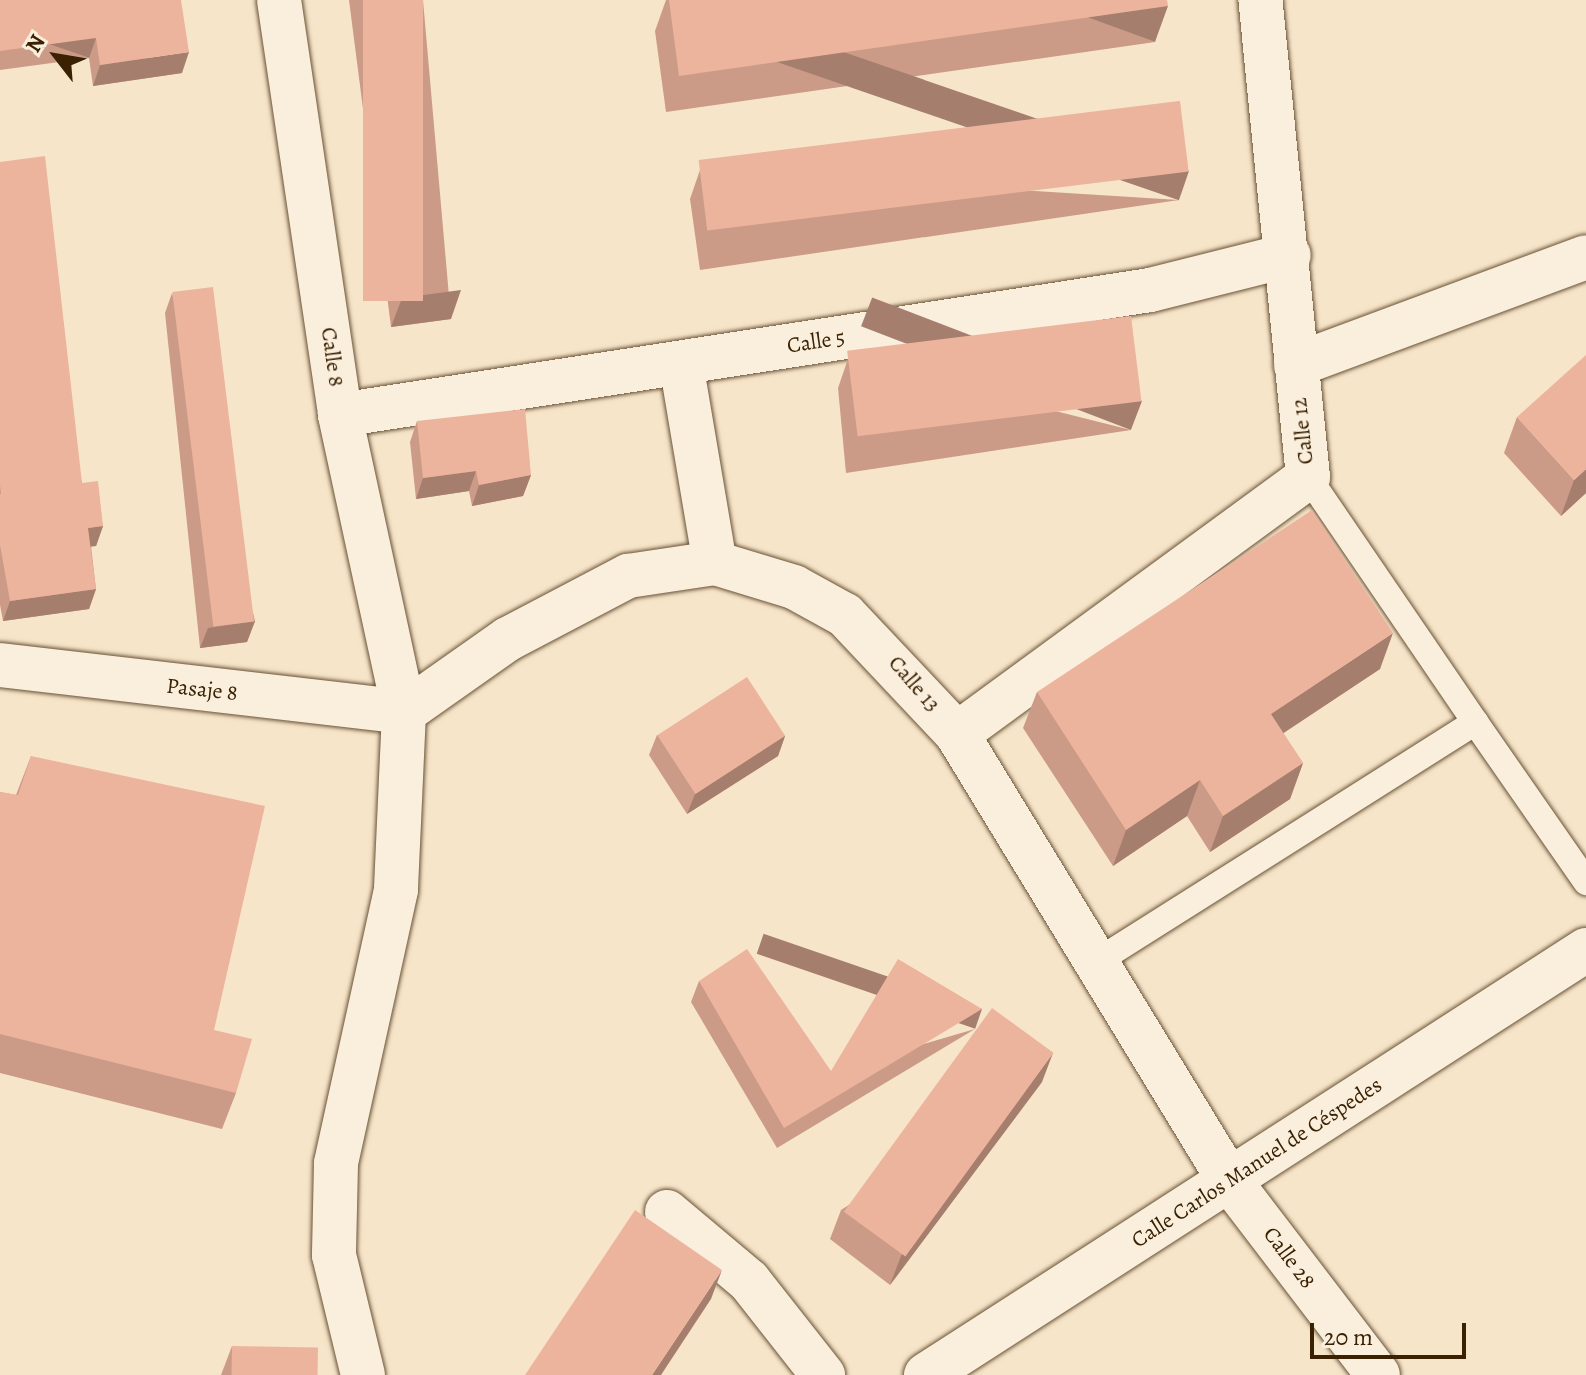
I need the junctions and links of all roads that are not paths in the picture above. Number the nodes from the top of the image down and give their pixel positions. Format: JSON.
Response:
{"nodes":[{"id":1,"x":279,"y":0,"type":"edge"},
{"id":2,"x":1260,"y":0,"type":"edge"},
{"id":3,"x":1289,"y":255,"type":"junction"},
{"id":4,"x":1586,"y":257,"type":"edge"},
{"id":5,"x":681,"y":363,"type":"junction"},
{"id":6,"x":1296,"y":365,"type":"junction"},
{"id":7,"x":340,"y":415,"type":"junction"},
{"id":8,"x":1308,"y":477,"type":"junction"},
{"id":9,"x":715,"y":563,"type":"junction"},
{"id":10,"x":0,"y":665,"type":"edge"},
{"id":11,"x":404,"y":712,"type":"junction"},
{"id":12,"x":1475,"y":722,"type":"junction"},
{"id":13,"x":957,"y":734,"type":"junction"},
{"id":14,"x":1586,"y":882,"type":"edge"},
{"id":15,"x":1586,"y":950,"type":"edge"},
{"id":16,"x":1096,"y":962,"type":"junction"},
{"id":17,"x":1229,"y":1180,"type":"junction"},
{"id":18,"x":667,"y":1212,"type":"dead end"},
{"id":19,"x":363,"y":1375,"type":"edge"},
{"id":20,"x":823,"y":1375,"type":"edge"},
{"id":21,"x":926,"y":1375,"type":"edge"},
{"id":22,"x":1378,"y":1375,"type":"edge"}],
"edges":[{"from":1,"to":7,"type":"street","name":"Calle 8"},
{"from":2,"to":3,"type":"street","name":"Calle 12"},
{"from":3,"to":5,"type":"street","name":"Calle 5"},
{"from":3,"to":6,"type":"street","name":"Calle 12"},
{"from":4,"to":6,"type":"street"},
{"from":5,"to":7,"type":"street","name":"Calle 5"},
{"from":5,"to":9,"type":"street"},
{"from":6,"to":8,"type":"street","name":"Calle 12"},
{"from":7,"to":11,"type":"street","name":"Calle 8"},
{"from":8,"to":12,"type":"lane"},
{"from":8,"to":13,"type":"street","name":"Calle 12"},
{"from":9,"to":11,"type":"street","name":"Calle 13"},
{"from":9,"to":13,"type":"street","name":"Calle 13"},
{"from":10,"to":11,"type":"street","name":"Pasaje 8"},
{"from":11,"to":19,"type":"street","name":"Calle 8"},
{"from":12,"to":14,"type":"lane"},
{"from":12,"to":16,"type":"lane"},
{"from":13,"to":16,"type":"street","name":"Calle 13"},
{"from":15,"to":17,"type":"street","name":"Calle Carlos Manuel de Céspedes"},
{"from":16,"to":17,"type":"street","name":"Calle 13"},
{"from":17,"to":21,"type":"street","name":"Calle Carlos Manuel de Céspedes"},
{"from":17,"to":22,"type":"street","name":"Calle 28"},
{"from":18,"to":20,"type":"street"}]}
